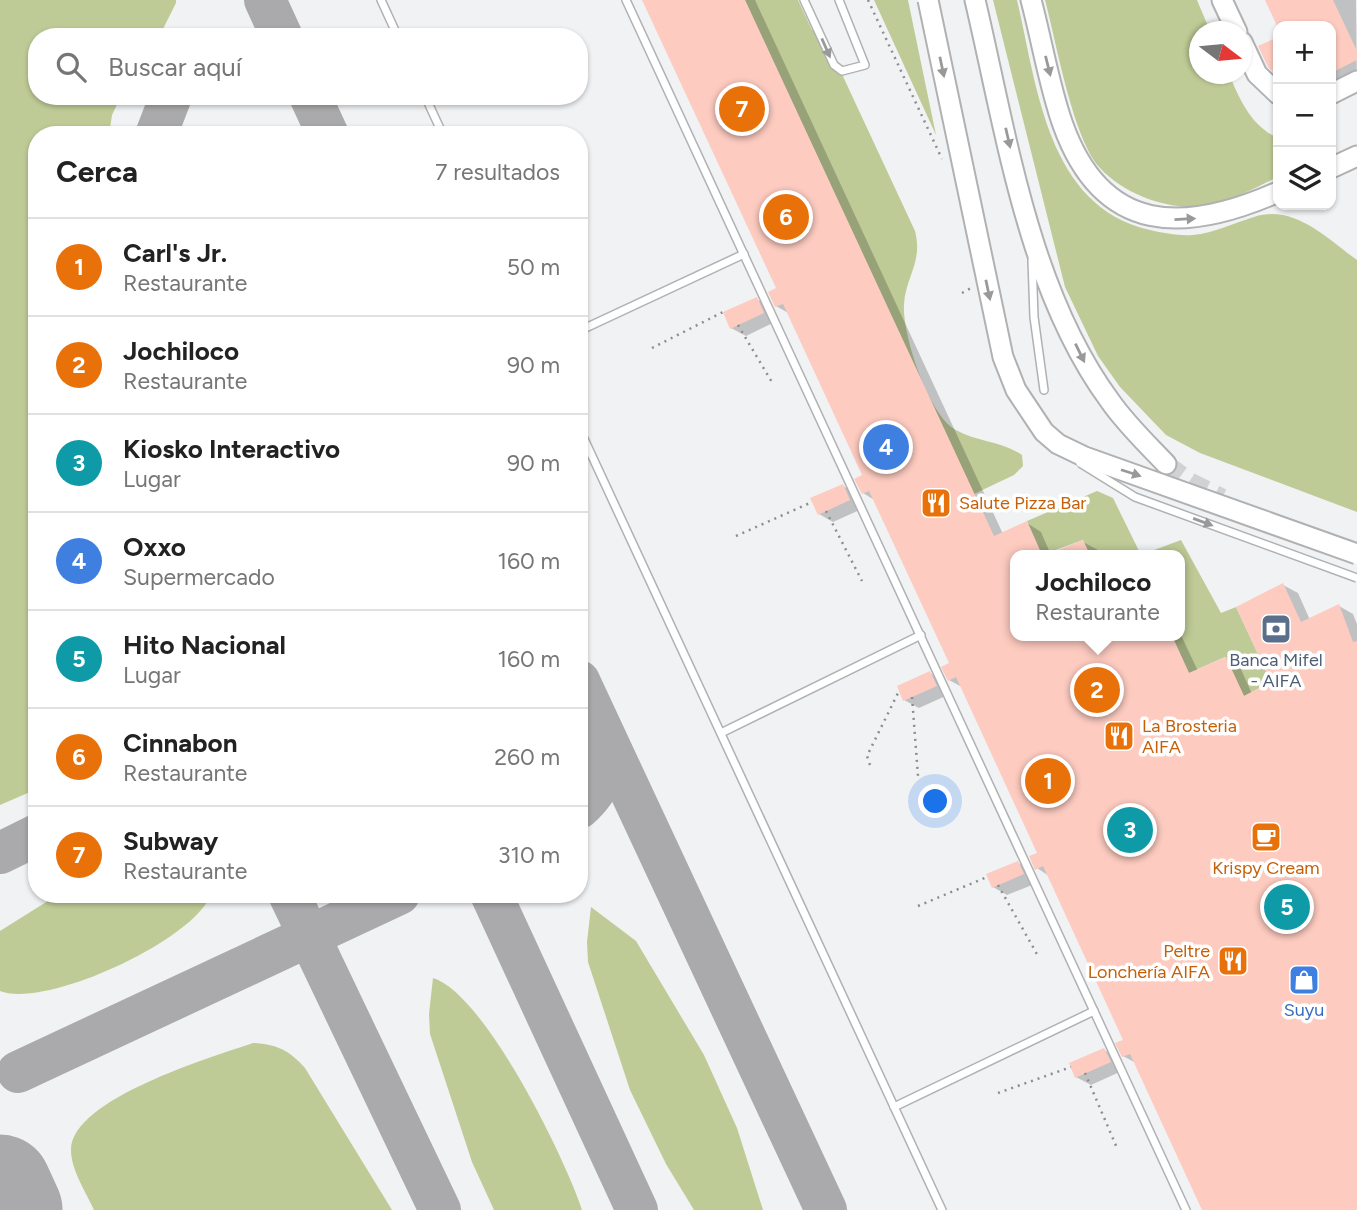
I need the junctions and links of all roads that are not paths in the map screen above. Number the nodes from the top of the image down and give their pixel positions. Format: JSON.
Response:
{"nodes":[{"id":1,"x":381,"y":0,"type":"edge"},
{"id":2,"x":626,"y":0,"type":"edge"},
{"id":3,"x":804,"y":0,"type":"edge"},
{"id":4,"x":839,"y":0,"type":"edge"},
{"id":5,"x":928,"y":0,"type":"edge"},
{"id":6,"x":975,"y":0,"type":"edge"},
{"id":7,"x":1031,"y":0,"type":"edge"},
{"id":8,"x":1222,"y":0,"type":"edge"},
{"id":9,"x":1232,"y":21,"type":"edge"},
{"id":10,"x":394,"y":28,"type":"edge"},
{"id":11,"x":1252,"y":64,"type":"edge"},
{"id":12,"x":1357,"y":81,"type":"edge"},
{"id":13,"x":1273,"y":89,"type":"edge"},
{"id":14,"x":1336,"y":91,"type":"edge"},
{"id":15,"x":429,"y":105,"type":"edge"},
{"id":16,"x":439,"y":126,"type":"edge"},
{"id":17,"x":1357,"y":156,"type":"edge"},
{"id":18,"x":1336,"y":166,"type":"edge"},
{"id":19,"x":1273,"y":194,"type":"edge"},
{"id":20,"x":1030,"y":232,"type":"junction"},
{"id":21,"x":744,"y":254,"type":"junction"},
{"id":22,"x":588,"y":327,"type":"edge"},
{"id":23,"x":1044,"y":390,"type":"dead end"},
{"id":24,"x":1058,"y":444,"type":"junction"},
{"id":25,"x":588,"y":447,"type":"edge"},
{"id":26,"x":1166,"y":464,"type":"tunnel mouth"},
{"id":27,"x":1357,"y":554,"type":"edge"},
{"id":28,"x":1357,"y":578,"type":"edge"},
{"id":29,"x":921,"y":635,"type":"junction"},
{"id":30,"x":721,"y":733,"type":"junction"},
{"id":31,"x":1094,"y":1011,"type":"junction"},
{"id":32,"x":894,"y":1107,"type":"junction"},
{"id":33,"x":942,"y":1210,"type":"edge"},
{"id":34,"x":1186,"y":1210,"type":"edge"}],
"edges":[{"from":1,"to":10,"type":"lane"},
{"from":2,"to":21,"type":"lane"},
{"from":3,"to":4,"type":"lane","one_way":true},
{"from":5,"to":24,"type":"main road","one_way":true,"bridge":true},
{"from":6,"to":20,"type":"main road","one_way":true},
{"from":7,"to":19,"type":"main road","one_way":true},
{"from":8,"to":9,"type":"main road"},
{"from":11,"to":13,"type":"main road"},
{"from":12,"to":14,"type":"main road"},
{"from":15,"to":16,"type":"lane"},
{"from":17,"to":18,"type":"main road"},
{"from":20,"to":23,"type":"lane"},
{"from":20,"to":26,"type":"main road","one_way":true},
{"from":21,"to":22,"type":"lane"},
{"from":21,"to":29,"type":"lane"},
{"from":24,"to":27,"type":"main road","one_way":true,"bridge":true},
{"from":24,"to":28,"type":"lane","one_way":true,"bridge":true},
{"from":25,"to":30,"type":"lane"},
{"from":29,"to":30,"type":"lane"},
{"from":29,"to":31,"type":"lane"},
{"from":30,"to":32,"type":"lane"},
{"from":31,"to":32,"type":"lane"},
{"from":31,"to":34,"type":"lane"},
{"from":32,"to":33,"type":"lane"}]}
